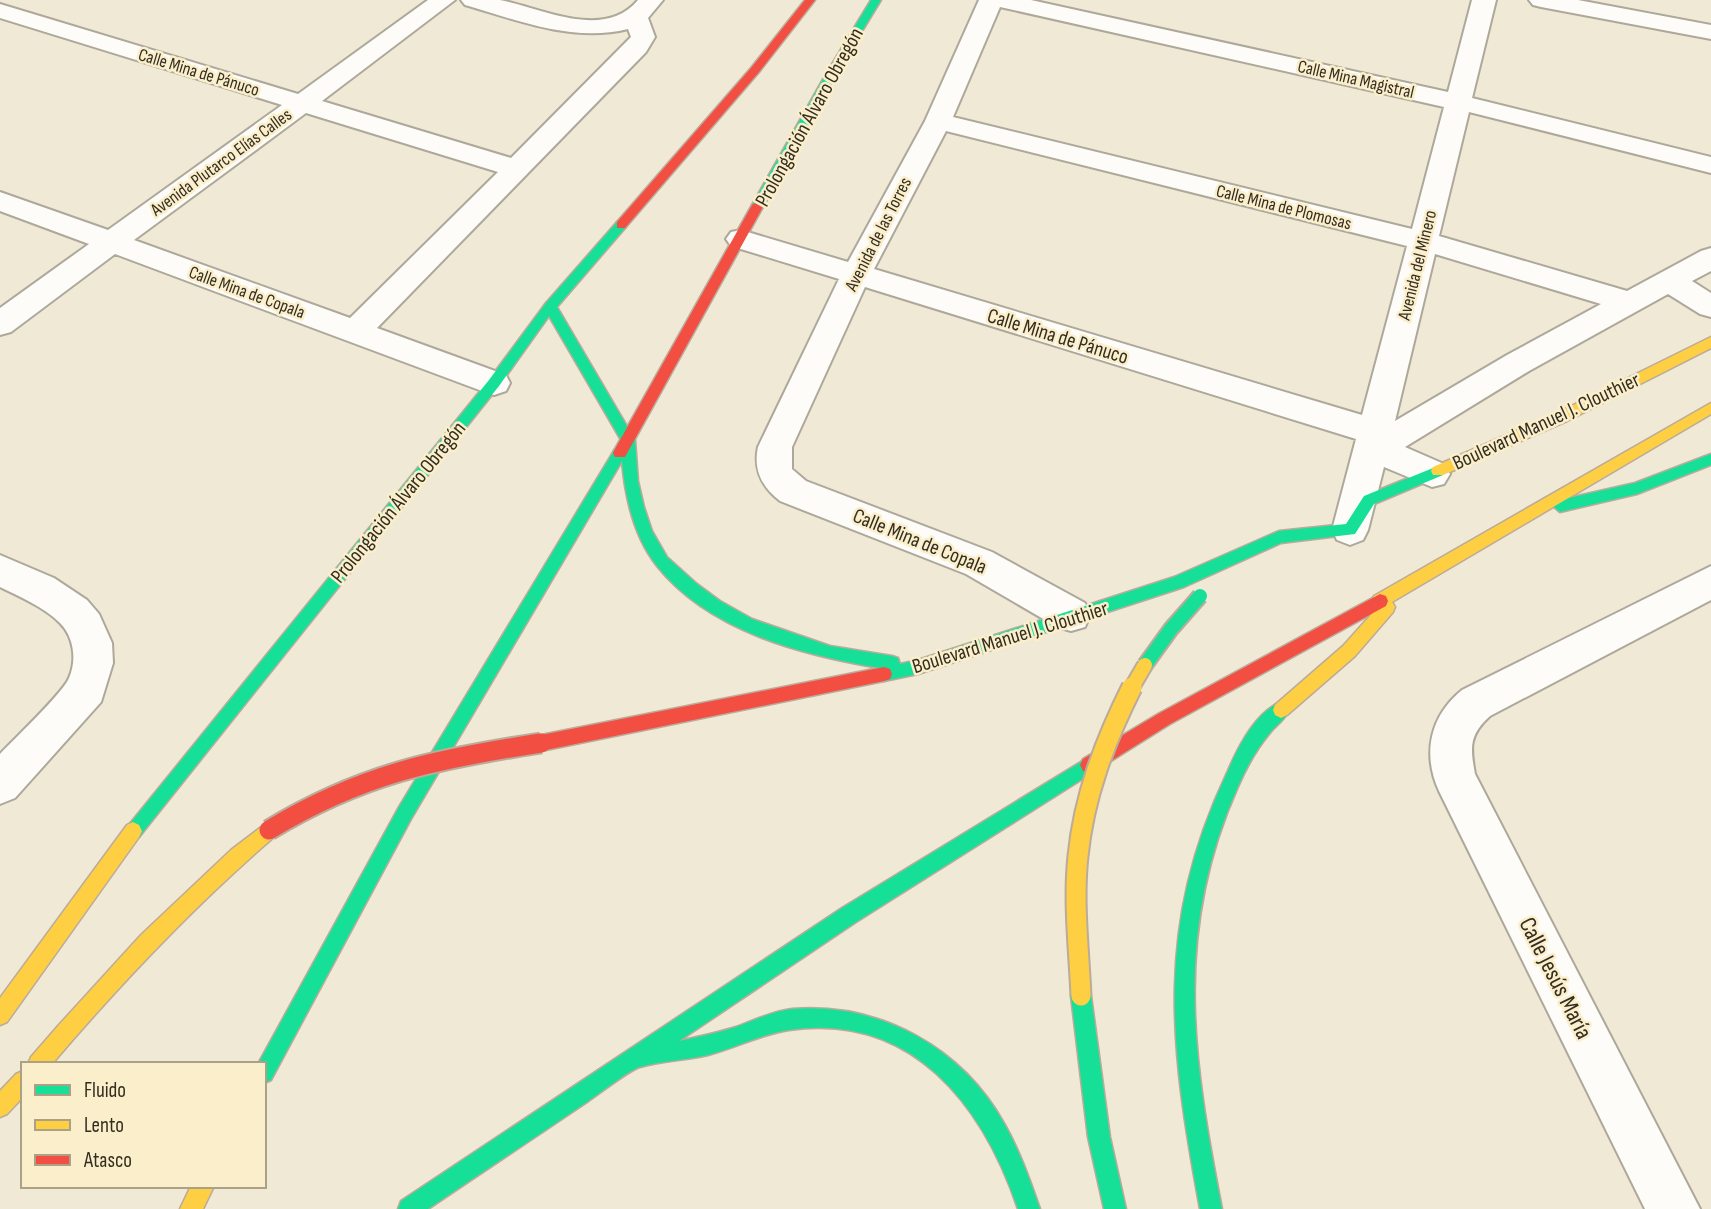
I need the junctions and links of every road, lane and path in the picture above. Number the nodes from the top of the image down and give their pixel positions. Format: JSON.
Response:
{"nodes":[{"id":1,"x":443,"y":0,"type":"edge"},
{"id":2,"x":473,"y":0,"type":"edge"},
{"id":3,"x":810,"y":0,"type":"edge"},
{"id":4,"x":876,"y":0,"type":"edge"},
{"id":5,"x":991,"y":0,"type":"edge"},
{"id":6,"x":1000,"y":0,"type":"edge"},
{"id":7,"x":1484,"y":0,"type":"edge"},
{"id":8,"x":1541,"y":0,"type":"edge"},
{"id":9,"x":643,"y":8,"type":"edge"},
{"id":10,"x":0,"y":11,"type":"edge"},
{"id":11,"x":1711,"y":32,"type":"edge"},
{"id":12,"x":1458,"y":102,"type":"junction"},
{"id":13,"x":302,"y":103,"type":"junction"},
{"id":14,"x":938,"y":121,"type":"junction"},
{"id":15,"x":1711,"y":165,"type":"edge"},
{"id":16,"x":518,"y":169,"type":"junction"},
{"id":17,"x":0,"y":201,"type":"edge"},
{"id":18,"x":741,"y":239,"type":"junction"},
{"id":19,"x":1423,"y":241,"type":"junction"},
{"id":20,"x":112,"y":242,"type":"junction"},
{"id":21,"x":1711,"y":258,"type":"edge"},
{"id":22,"x":856,"y":275,"type":"junction"},
{"id":23,"x":1669,"y":281,"type":"junction"},
{"id":24,"x":1629,"y":302,"type":"junction"},
{"id":25,"x":550,"y":306,"type":"junction"},
{"id":26,"x":1711,"y":307,"type":"edge"},
{"id":27,"x":0,"y":324,"type":"edge"},
{"id":28,"x":355,"y":331,"type":"junction"},
{"id":29,"x":1710,"y":343,"type":"edge"},
{"id":30,"x":494,"y":383,"type":"junction"},
{"id":31,"x":1711,"y":408,"type":"edge"},
{"id":32,"x":628,"y":440,"type":"junction"},
{"id":33,"x":1375,"y":440,"type":"junction"},
{"id":34,"x":1711,"y":459,"type":"edge"},
{"id":35,"x":772,"y":469,"type":"joint"},
{"id":36,"x":1432,"y":474,"type":"junction"},
{"id":37,"x":1533,"y":509,"type":"junction"},
{"id":38,"x":1350,"y":530,"type":"junction"},
{"id":39,"x":1256,"y":549,"type":"junction"},
{"id":40,"x":0,"y":570,"type":"edge"},
{"id":41,"x":1404,"y":587,"type":"junction"},
{"id":42,"x":1706,"y":596,"type":"edge"},
{"id":43,"x":1071,"y":615,"type":"junction"},
{"id":44,"x":918,"y":667,"type":"junction"},
{"id":45,"x":0,"y":784,"type":"edge"},
{"id":46,"x":0,"y":1015,"type":"edge"},
{"id":47,"x":631,"y":1059,"type":"junction"},
{"id":48,"x":40,"y":1062,"type":"edge"},
{"id":49,"x":266,"y":1069,"type":"edge"},
{"id":50,"x":21,"y":1083,"type":"edge"},
{"id":51,"x":0,"y":1107,"type":"edge"},
{"id":52,"x":202,"y":1188,"type":"edge"},
{"id":53,"x":191,"y":1209,"type":"edge"},
{"id":54,"x":409,"y":1209,"type":"edge"},
{"id":55,"x":1029,"y":1209,"type":"edge"},
{"id":56,"x":1115,"y":1209,"type":"edge"},
{"id":57,"x":1211,"y":1209,"type":"edge"},
{"id":58,"x":1673,"y":1209,"type":"edge"}],
"edges":[{"from":1,"to":13,"type":"street","name":"Avenida Plutarco Elías Calles"},
{"from":2,"to":9,"type":"street"},
{"from":3,"to":25,"type":"main road","name":"Prolongación Álvaro Obregón"},
{"from":4,"to":18,"type":"main road","name":"Prolongación Álvaro Obregón"},
{"from":5,"to":14,"type":"street","name":"Avenida de las Torres"},
{"from":6,"to":12,"type":"street","name":"Calle Mina Magistral"},
{"from":7,"to":12,"type":"street","name":"Avenida del Minero"},
{"from":8,"to":11,"type":"street"},
{"from":9,"to":16,"type":"street"},
{"from":10,"to":13,"type":"street","name":"Calle Mina de Pánuco"},
{"from":12,"to":15,"type":"street","name":"Calle Mina Magistral"},
{"from":12,"to":19,"type":"street","name":"Avenida del Minero"},
{"from":13,"to":16,"type":"street","name":"Calle Mina de Pánuco"},
{"from":13,"to":20,"type":"street","name":"Avenida Plutarco Elías Calles"},
{"from":14,"to":19,"type":"street","name":"Calle Mina de Plomosas"},
{"from":14,"to":22,"type":"street","name":"Avenida de las Torres"},
{"from":16,"to":28,"type":"street"},
{"from":17,"to":20,"type":"street","name":"Calle Mina de Copala"},
{"from":18,"to":22,"type":"street","name":"Calle Mina de Pánuco"},
{"from":18,"to":32,"type":"main road","name":"Prolongación Álvaro Obregón"},
{"from":19,"to":24,"type":"street","name":"Calle Mina de Plomosas"},
{"from":19,"to":33,"type":"street","name":"Avenida del Minero"},
{"from":20,"to":27,"type":"street","name":"Avenida Plutarco Elías Calles"},
{"from":20,"to":28,"type":"street","name":"Calle Mina de Copala"},
{"from":21,"to":23,"type":"street"},
{"from":22,"to":33,"type":"street","name":"Calle Mina de Pánuco"},
{"from":22,"to":35,"type":"street","name":"Avenida de las Torres"},
{"from":23,"to":24,"type":"street"},
{"from":23,"to":26,"type":"street"},
{"from":24,"to":33,"type":"street"},
{"from":25,"to":30,"type":"main road","name":"Prolongación Álvaro Obregón"},
{"from":25,"to":32,"type":"main road"},
{"from":28,"to":30,"type":"street","name":"Calle Mina de Copala"},
{"from":29,"to":36,"type":"main road","name":"Boulevard Manuel J. Clouthier"},
{"from":30,"to":46,"type":"main road","name":"Prolongación Álvaro Obregón"},
{"from":31,"to":37,"type":"main road"},
{"from":32,"to":44,"type":"main road"},
{"from":32,"to":49,"type":"main road","name":"Prolongación Álvaro Obregón"},
{"from":33,"to":36,"type":"street","name":"Calle Mina de Pánuco"},
{"from":33,"to":38,"type":"street","name":"Avenida del Minero"},
{"from":34,"to":37,"type":"main road"},
{"from":35,"to":43,"type":"street","name":"Calle Mina de Copala"},
{"from":36,"to":38,"type":"main road","name":"Boulevard Manuel J. Clouthier"},
{"from":37,"to":41,"type":"main road"},
{"from":38,"to":39,"type":"main road","name":"Boulevard Manuel J. Clouthier"},
{"from":39,"to":43,"type":"main road","name":"Boulevard Manuel J. Clouthier"},
{"from":39,"to":56,"type":"main road","bridge":true},
{"from":40,"to":45,"type":"street"},
{"from":41,"to":47,"type":"main road"},
{"from":41,"to":57,"type":"main road"},
{"from":42,"to":58,"type":"street","name":"Calle Jesús María"},
{"from":43,"to":44,"type":"main road","name":"Boulevard Manuel J. Clouthier"},
{"from":44,"to":48,"type":"main road","name":"Boulevard Manuel J. Clouthier","bridge":true},
{"from":47,"to":54,"type":"main road"},
{"from":47,"to":55,"type":"main road"},
{"from":50,"to":51,"type":"main road"},
{"from":52,"to":53,"type":"main road"}]}
